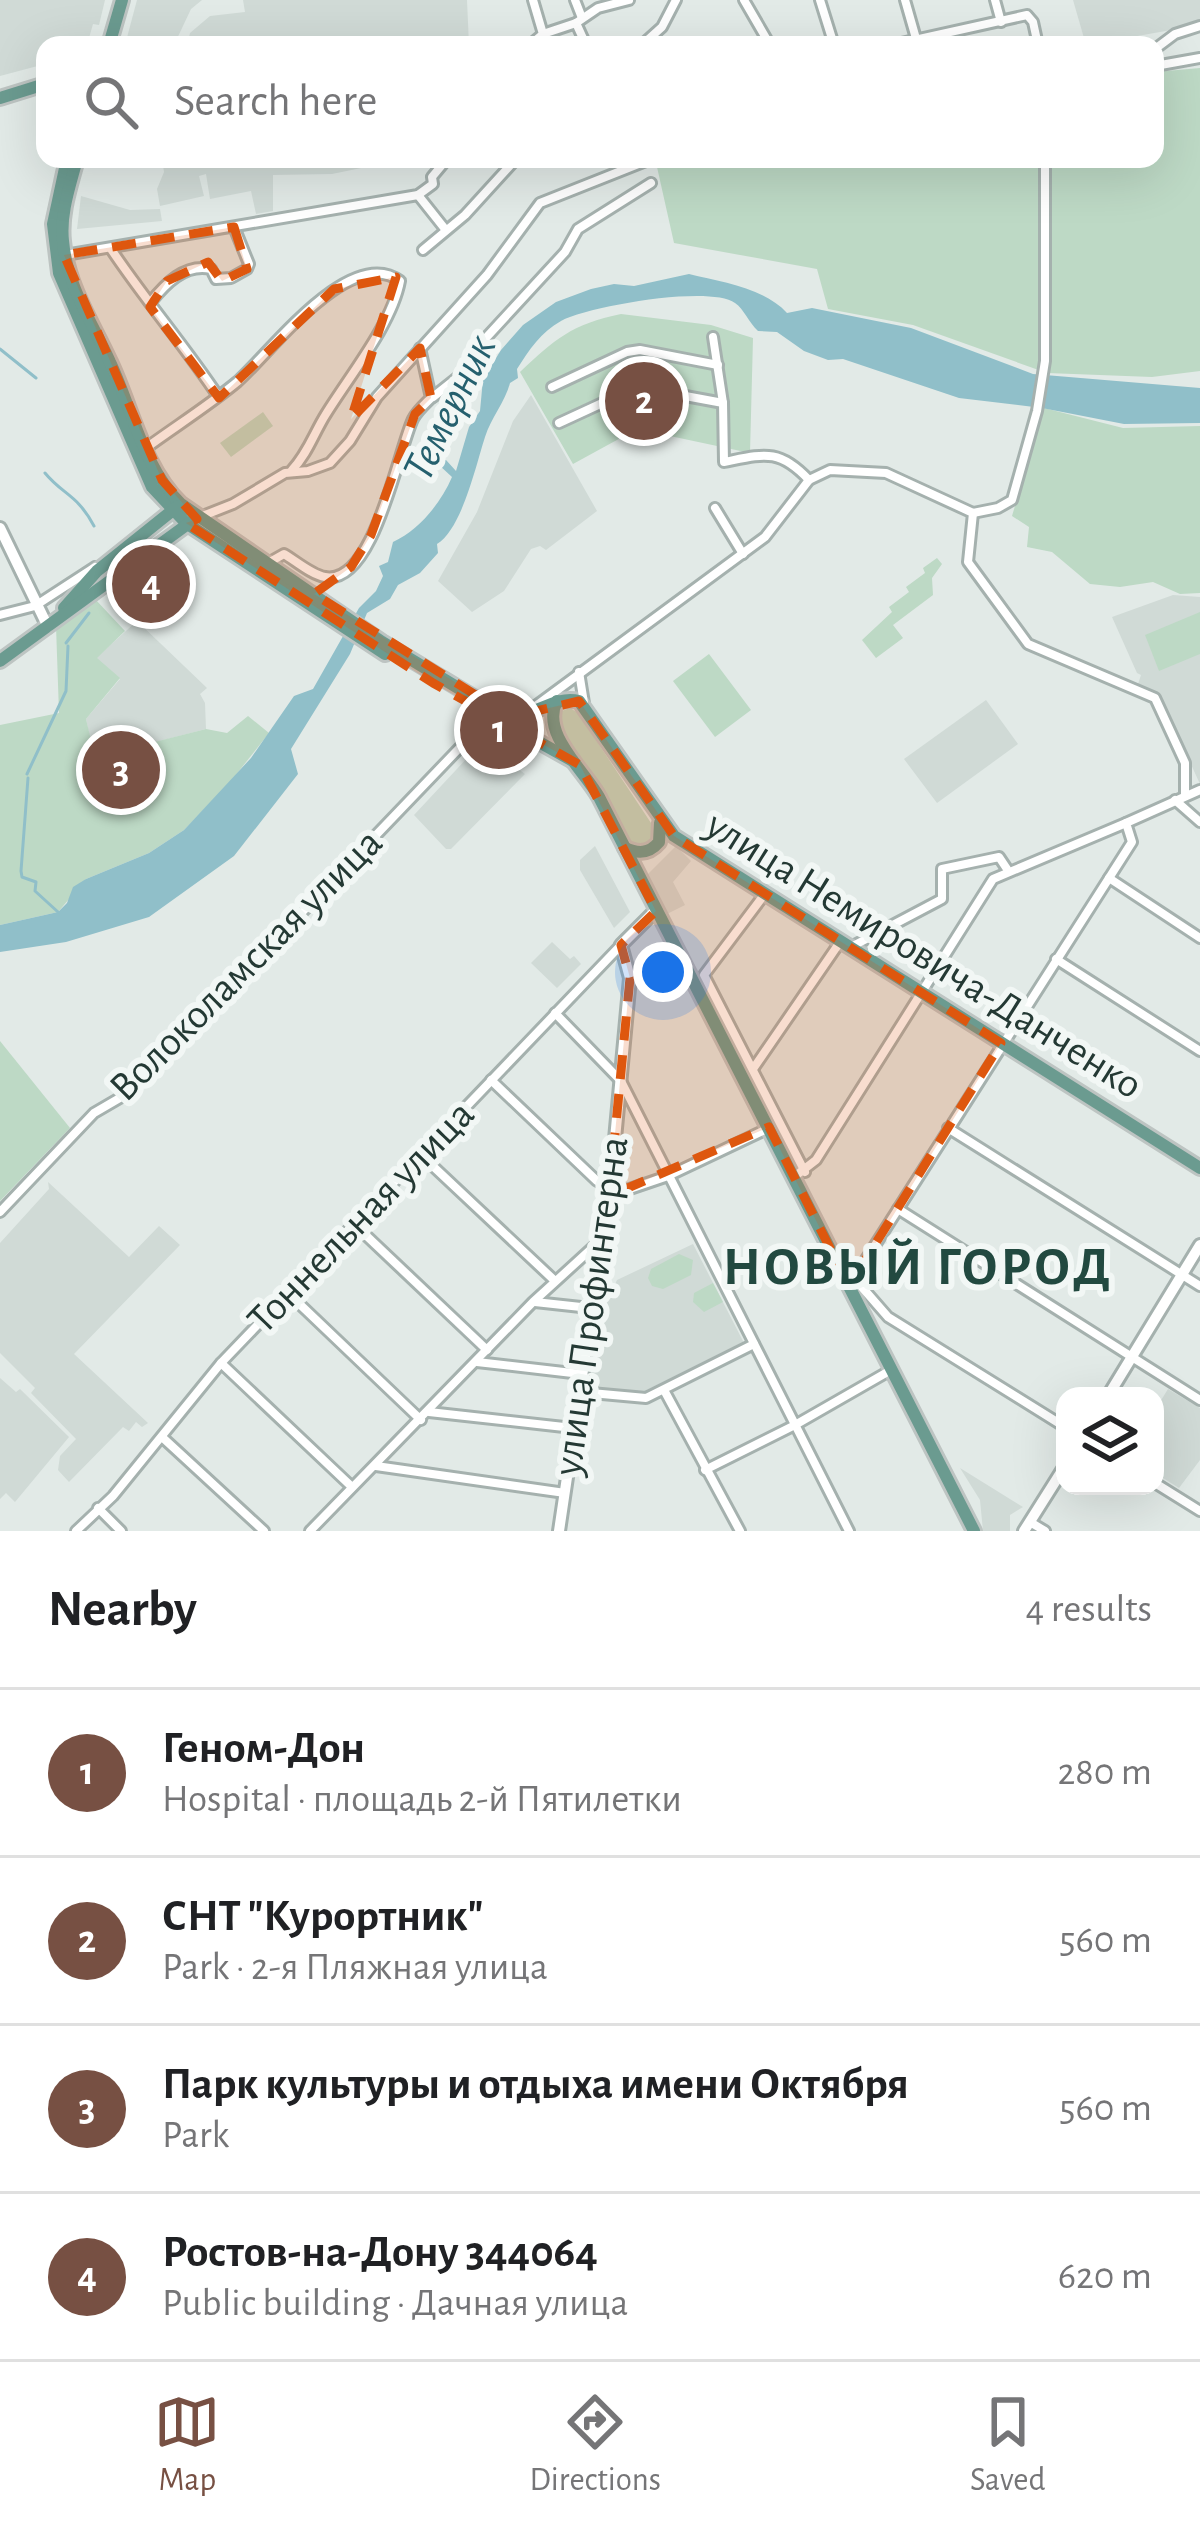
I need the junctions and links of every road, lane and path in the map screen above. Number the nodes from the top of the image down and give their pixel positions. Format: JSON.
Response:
{"nodes":[{"id":1,"x":118,"y":0,"type":"edge"},
{"id":2,"x":533,"y":0,"type":"edge"},
{"id":3,"x":575,"y":0,"type":"edge"},
{"id":4,"x":629,"y":0,"type":"edge"},
{"id":5,"x":676,"y":0,"type":"edge"},
{"id":6,"x":744,"y":0,"type":"edge"},
{"id":7,"x":820,"y":0,"type":"edge"},
{"id":8,"x":905,"y":0,"type":"edge"},
{"id":9,"x":995,"y":0,"type":"edge"},
{"id":10,"x":579,"y":20,"type":"junction"},
{"id":11,"x":1001,"y":22,"type":"junction"},
{"id":12,"x":1200,"y":26,"type":"edge"},
{"id":13,"x":543,"y":34,"type":"junction"},
{"id":14,"x":108,"y":36,"type":"edge"},
{"id":15,"x":541,"y":36,"type":"edge"},
{"id":16,"x":583,"y":36,"type":"edge"},
{"id":17,"x":652,"y":36,"type":"edge"},
{"id":18,"x":765,"y":36,"type":"edge"},
{"id":19,"x":831,"y":36,"type":"edge"},
{"id":20,"x":915,"y":36,"type":"edge"},
{"id":21,"x":942,"y":36,"type":"edge"},
{"id":22,"x":1036,"y":36,"type":"edge"},
{"id":23,"x":1164,"y":42,"type":"edge"},
{"id":24,"x":1200,"y":58,"type":"edge"},
{"id":25,"x":1164,"y":64,"type":"edge"},
{"id":26,"x":36,"y":87,"type":"edge"},
{"id":27,"x":0,"y":98,"type":"edge"},
{"id":28,"x":65,"y":168,"type":"edge"},
{"id":29,"x":75,"y":168,"type":"edge"},
{"id":30,"x":440,"y":168,"type":"edge"},
{"id":31,"x":508,"y":168,"type":"edge"},
{"id":32,"x":628,"y":168,"type":"edge"},
{"id":33,"x":1045,"y":168,"type":"edge"},
{"id":34,"x":651,"y":183,"type":"dead end"},
{"id":35,"x":418,"y":195,"type":"junction"},
{"id":36,"x":234,"y":227,"type":"junction"},
{"id":37,"x":445,"y":230,"type":"junction"},
{"id":38,"x":111,"y":249,"type":"junction"},
{"id":39,"x":423,"y":250,"type":"dead end"},
{"id":40,"x":64,"y":255,"type":"junction"},
{"id":41,"x":150,"y":303,"type":"junction"},
{"id":42,"x":713,"y":337,"type":"dead end"},
{"id":43,"x":420,"y":348,"type":"junction"},
{"id":44,"x":718,"y":365,"type":"junction"},
{"id":45,"x":552,"y":387,"type":"dead end"},
{"id":46,"x":218,"y":396,"type":"junction"},
{"id":47,"x":431,"y":398,"type":"junction"},
{"id":48,"x":723,"y":403,"type":"junction"},
{"id":49,"x":559,"y":423,"type":"dead end"},
{"id":50,"x":146,"y":448,"type":"junction"},
{"id":51,"x":291,"y":471,"type":"junction"},
{"id":52,"x":809,"y":481,"type":"junction"},
{"id":53,"x":176,"y":508,"type":"junction"},
{"id":54,"x":715,"y":508,"type":"dead end"},
{"id":55,"x":973,"y":513,"type":"junction"},
{"id":56,"x":192,"y":520,"type":"junction"},
{"id":57,"x":0,"y":528,"type":"edge"},
{"id":58,"x":138,"y":541,"type":"junction"},
{"id":59,"x":743,"y":554,"type":"junction"},
{"id":60,"x":113,"y":559,"type":"junction"},
{"id":61,"x":268,"y":563,"type":"junction"},
{"id":62,"x":123,"y":572,"type":"junction"},
{"id":63,"x":318,"y":603,"type":"junction"},
{"id":64,"x":35,"y":606,"type":"junction"},
{"id":65,"x":0,"y":615,"type":"edge"},
{"id":66,"x":48,"y":627,"type":"junction"},
{"id":67,"x":0,"y":661,"type":"edge"},
{"id":68,"x":580,"y":671,"type":"junction"},
{"id":69,"x":568,"y":679,"type":"junction"},
{"id":70,"x":558,"y":700,"type":"junction"},
{"id":71,"x":584,"y":705,"type":"junction"},
{"id":72,"x":531,"y":713,"type":"junction"},
{"id":73,"x":496,"y":716,"type":"junction"},
{"id":74,"x":579,"y":764,"type":"junction"},
{"id":75,"x":1200,"y":790,"type":"edge"},
{"id":76,"x":1186,"y":796,"type":"junction"},
{"id":77,"x":1175,"y":800,"type":"junction"},
{"id":78,"x":658,"y":817,"type":"junction"},
{"id":79,"x":1200,"y":822,"type":"edge"},
{"id":80,"x":1126,"y":823,"type":"junction"},
{"id":81,"x":624,"y":847,"type":"junction"},
{"id":82,"x":1007,"y":870,"type":"junction"},
{"id":83,"x":1109,"y":878,"type":"junction"},
{"id":84,"x":764,"y":895,"type":"junction"},
{"id":85,"x":656,"y":910,"type":"junction"},
{"id":86,"x":1200,"y":938,"type":"edge"},
{"id":87,"x":621,"y":945,"type":"junction"},
{"id":88,"x":845,"y":945,"type":"junction"},
{"id":89,"x":1056,"y":958,"type":"junction"},
{"id":90,"x":921,"y":993,"type":"junction"},
{"id":91,"x":555,"y":1012,"type":"junction"},
{"id":92,"x":1000,"y":1043,"type":"junction"},
{"id":93,"x":1200,"y":1051,"type":"edge"},
{"id":94,"x":752,"y":1070,"type":"junction"},
{"id":95,"x":491,"y":1080,"type":"junction"},
{"id":96,"x":621,"y":1081,"type":"junction"},
{"id":97,"x":769,"y":1127,"type":"junction"},
{"id":98,"x":948,"y":1128,"type":"junction"},
{"id":99,"x":420,"y":1154,"type":"junction"},
{"id":100,"x":1200,"y":1168,"type":"edge"},
{"id":101,"x":800,"y":1175,"type":"junction"},
{"id":102,"x":668,"y":1176,"type":"junction"},
{"id":103,"x":610,"y":1182,"type":"junction"},
{"id":104,"x":609,"y":1196,"type":"junction"},
{"id":105,"x":898,"y":1209,"type":"junction"},
{"id":106,"x":0,"y":1212,"type":"edge"},
{"id":107,"x":354,"y":1223,"type":"junction"},
{"id":108,"x":602,"y":1239,"type":"junction"},
{"id":109,"x":1200,"y":1245,"type":"edge"},
{"id":110,"x":1182,"y":1275,"type":"junction"},
{"id":111,"x":555,"y":1281,"type":"junction"},
{"id":112,"x":852,"y":1282,"type":"junction"},
{"id":113,"x":1200,"y":1286,"type":"edge"},
{"id":114,"x":288,"y":1293,"type":"junction"},
{"id":115,"x":533,"y":1302,"type":"junction"},
{"id":116,"x":590,"y":1308,"type":"junction"},
{"id":117,"x":754,"y":1344,"type":"junction"},
{"id":118,"x":487,"y":1350,"type":"junction"},
{"id":119,"x":1132,"y":1357,"type":"junction"},
{"id":120,"x":475,"y":1361,"type":"junction"},
{"id":121,"x":221,"y":1363,"type":"junction"},
{"id":122,"x":891,"y":1370,"type":"junction"},
{"id":123,"x":580,"y":1373,"type":"junction"},
{"id":124,"x":1114,"y":1387,"type":"edge"},
{"id":125,"x":664,"y":1390,"type":"junction"},
{"id":126,"x":578,"y":1392,"type":"junction"},
{"id":127,"x":1200,"y":1400,"type":"edge"},
{"id":128,"x":424,"y":1416,"type":"junction"},
{"id":129,"x":1056,"y":1421,"type":"edge"},
{"id":130,"x":795,"y":1425,"type":"junction"},
{"id":131,"x":573,"y":1428,"type":"junction"},
{"id":132,"x":162,"y":1437,"type":"junction"},
{"id":133,"x":375,"y":1466,"type":"junction"},
{"id":134,"x":705,"y":1470,"type":"junction"},
{"id":135,"x":1056,"y":1480,"type":"edge"},
{"id":136,"x":352,"y":1487,"type":"junction"},
{"id":137,"x":1164,"y":1489,"type":"edge"},
{"id":138,"x":566,"y":1492,"type":"junction"},
{"id":139,"x":98,"y":1508,"type":"junction"},
{"id":140,"x":1200,"y":1511,"type":"edge"},
{"id":141,"x":1027,"y":1526,"type":"edge"},
{"id":142,"x":76,"y":1531,"type":"edge"},
{"id":143,"x":121,"y":1531,"type":"edge"},
{"id":144,"x":264,"y":1531,"type":"edge"},
{"id":145,"x":310,"y":1531,"type":"edge"},
{"id":146,"x":559,"y":1531,"type":"edge"},
{"id":147,"x":740,"y":1531,"type":"edge"},
{"id":148,"x":849,"y":1531,"type":"edge"},
{"id":149,"x":974,"y":1531,"type":"edge"},
{"id":150,"x":1045,"y":1531,"type":"edge"}],
"edges":[{"from":1,"to":14,"type":"main road"},
{"from":2,"to":13,"type":"street"},
{"from":3,"to":10,"type":"street"},
{"from":4,"to":10,"type":"street"},
{"from":5,"to":17,"type":"street"},
{"from":6,"to":18,"type":"street"},
{"from":7,"to":19,"type":"street"},
{"from":8,"to":20,"type":"street"},
{"from":9,"to":11,"type":"street"},
{"from":10,"to":13,"type":"street"},
{"from":10,"to":16,"type":"street"},
{"from":11,"to":21,"type":"street"},
{"from":11,"to":22,"type":"street"},
{"from":12,"to":23,"type":"street"},
{"from":13,"to":15,"type":"street"},
{"from":24,"to":25,"type":"street"},
{"from":26,"to":27,"type":"main road"},
{"from":28,"to":53,"type":"main road"},
{"from":29,"to":40,"type":"main road"},
{"from":30,"to":35,"type":"street"},
{"from":31,"to":37,"type":"street"},
{"from":32,"to":43,"type":"street"},
{"from":33,"to":55,"type":"street"},
{"from":34,"to":47,"type":"street"},
{"from":35,"to":36,"type":"street"},
{"from":35,"to":37,"type":"street"},
{"from":36,"to":38,"type":"street"},
{"from":36,"to":41,"type":"street"},
{"from":37,"to":39,"type":"street"},
{"from":38,"to":40,"type":"street"},
{"from":38,"to":41,"type":"street"},
{"from":40,"to":50,"type":"main road"},
{"from":41,"to":46,"type":"street"},
{"from":42,"to":44,"type":"street"},
{"from":43,"to":47,"type":"street"},
{"from":43,"to":51,"type":"street"},
{"from":44,"to":45,"type":"street"},
{"from":44,"to":48,"type":"street"},
{"from":46,"to":50,"type":"street"},
{"from":46,"to":51,"type":"street"},
{"from":47,"to":61,"type":"street"},
{"from":48,"to":49,"type":"street"},
{"from":48,"to":52,"type":"street"},
{"from":50,"to":53,"type":"main road"},
{"from":51,"to":56,"type":"street"},
{"from":52,"to":55,"type":"street"},
{"from":52,"to":59,"type":"street"},
{"from":53,"to":56,"type":"main road"},
{"from":53,"to":58,"type":"main road"},
{"from":54,"to":59,"type":"street"},
{"from":55,"to":76,"type":"street"},
{"from":56,"to":61,"type":"main road"},
{"from":56,"to":62,"type":"main road"},
{"from":56,"to":63,"type":"main road"},
{"from":57,"to":64,"type":"street"},
{"from":58,"to":60,"type":"main road"},
{"from":58,"to":62,"type":"main road"},
{"from":59,"to":68,"type":"street"},
{"from":60,"to":64,"type":"street"},
{"from":60,"to":66,"type":"main road"},
{"from":61,"to":63,"type":"main road"},
{"from":62,"to":66,"type":"main road"},
{"from":63,"to":73,"type":"main road"},
{"from":64,"to":65,"type":"street"},
{"from":64,"to":66,"type":"street"},
{"from":66,"to":67,"type":"main road"},
{"from":68,"to":69,"type":"street"},
{"from":68,"to":71,"type":"street"},
{"from":69,"to":70,"type":"street"},
{"from":69,"to":72,"type":"street"},
{"from":70,"to":71,"type":"main road"},
{"from":70,"to":72,"type":"main road"},
{"from":70,"to":74,"type":"main road"},
{"from":71,"to":78,"type":"main road","name":"улица Немировича-Данченко"},
{"from":72,"to":73,"type":"main road"},
{"from":73,"to":74,"type":"main road"},
{"from":73,"to":106,"type":"street","name":"Волоколамская улица"},
{"from":74,"to":81,"type":"main road"},
{"from":75,"to":76,"type":"street"},
{"from":76,"to":77,"type":"street"},
{"from":77,"to":79,"type":"street"},
{"from":77,"to":80,"type":"street"},
{"from":78,"to":81,"type":"main road"},
{"from":78,"to":84,"type":"main road","name":"улица Немировича-Данченко"},
{"from":80,"to":82,"type":"street"},
{"from":80,"to":83,"type":"street"},
{"from":81,"to":85,"type":"main road"},
{"from":82,"to":88,"type":"street"},
{"from":82,"to":90,"type":"street"},
{"from":83,"to":86,"type":"street"},
{"from":83,"to":89,"type":"street"},
{"from":84,"to":88,"type":"main road","name":"улица Немировича-Данченко"},
{"from":84,"to":94,"type":"street"},
{"from":85,"to":87,"type":"street","name":"Тоннельная улица"},
{"from":85,"to":97,"type":"main road"},
{"from":87,"to":91,"type":"street","name":"Тоннельная улица"},
{"from":87,"to":96,"type":"street","name":"улица Профинтерна"},
{"from":88,"to":90,"type":"main road","name":"улица Немировича-Данченко"},
{"from":88,"to":94,"type":"street"},
{"from":89,"to":92,"type":"street"},
{"from":89,"to":93,"type":"street"},
{"from":90,"to":92,"type":"main road","name":"улица Немировича-Данченко"},
{"from":90,"to":101,"type":"street"},
{"from":91,"to":95,"type":"street","name":"Тоннельная улица"},
{"from":91,"to":96,"type":"street"},
{"from":92,"to":98,"type":"street"},
{"from":92,"to":100,"type":"main road","name":"улица Немировича-Данченко"},
{"from":94,"to":101,"type":"street"},
{"from":95,"to":99,"type":"street","name":"Тоннельная улица"},
{"from":95,"to":103,"type":"street"},
{"from":96,"to":102,"type":"street"},
{"from":96,"to":103,"type":"street","name":"улица Профинтерна"},
{"from":97,"to":101,"type":"main road"},
{"from":97,"to":102,"type":"street"},
{"from":98,"to":105,"type":"street"},
{"from":98,"to":110,"type":"street"},
{"from":99,"to":107,"type":"street","name":"Тоннельная улица"},
{"from":99,"to":111,"type":"street"},
{"from":101,"to":112,"type":"main road"},
{"from":102,"to":104,"type":"street"},
{"from":102,"to":117,"type":"street"},
{"from":103,"to":104,"type":"street","name":"улица Профинтерна"},
{"from":104,"to":108,"type":"street","name":"улица Профинтерна"},
{"from":105,"to":112,"type":"street"},
{"from":105,"to":119,"type":"street"},
{"from":107,"to":114,"type":"street","name":"Тоннельная улица"},
{"from":107,"to":118,"type":"street"},
{"from":108,"to":111,"type":"street"},
{"from":108,"to":116,"type":"street","name":"улица Профинтерна"},
{"from":109,"to":110,"type":"street"},
{"from":110,"to":113,"type":"street"},
{"from":110,"to":119,"type":"street"},
{"from":111,"to":115,"type":"street"},
{"from":112,"to":122,"type":"main road"},
{"from":112,"to":129,"type":"street"},
{"from":114,"to":121,"type":"street","name":"Тоннельная улица"},
{"from":114,"to":128,"type":"street"},
{"from":115,"to":116,"type":"street"},
{"from":115,"to":118,"type":"street"},
{"from":116,"to":123,"type":"street","name":"улица Профинтерна"},
{"from":117,"to":125,"type":"street"},
{"from":117,"to":130,"type":"street"},
{"from":118,"to":120,"type":"street"},
{"from":119,"to":124,"type":"street"},
{"from":119,"to":127,"type":"street"},
{"from":120,"to":123,"type":"street"},
{"from":120,"to":128,"type":"street"},
{"from":121,"to":132,"type":"street","name":"Тоннельная улица"},
{"from":121,"to":136,"type":"street"},
{"from":122,"to":130,"type":"street"},
{"from":122,"to":149,"type":"main road"},
{"from":123,"to":126,"type":"street","name":"улица Профинтерна"},
{"from":125,"to":126,"type":"street"},
{"from":125,"to":134,"type":"street"},
{"from":126,"to":131,"type":"street","name":"улица Профинтерна"},
{"from":128,"to":131,"type":"street"},
{"from":128,"to":133,"type":"street"},
{"from":130,"to":134,"type":"street"},
{"from":130,"to":148,"type":"street"},
{"from":131,"to":138,"type":"street","name":"улица Профинтерна"},
{"from":132,"to":139,"type":"street","name":"Тоннельная улица"},
{"from":132,"to":144,"type":"street"},
{"from":133,"to":136,"type":"street"},
{"from":133,"to":138,"type":"street"},
{"from":134,"to":147,"type":"street"},
{"from":135,"to":141,"type":"street"},
{"from":136,"to":145,"type":"street"},
{"from":137,"to":140,"type":"street"},
{"from":138,"to":146,"type":"street","name":"улица Профинтерна"},
{"from":139,"to":142,"type":"street","name":"Тоннельная улица"},
{"from":139,"to":143,"type":"street"},
{"from":141,"to":150,"type":"street"}]}
